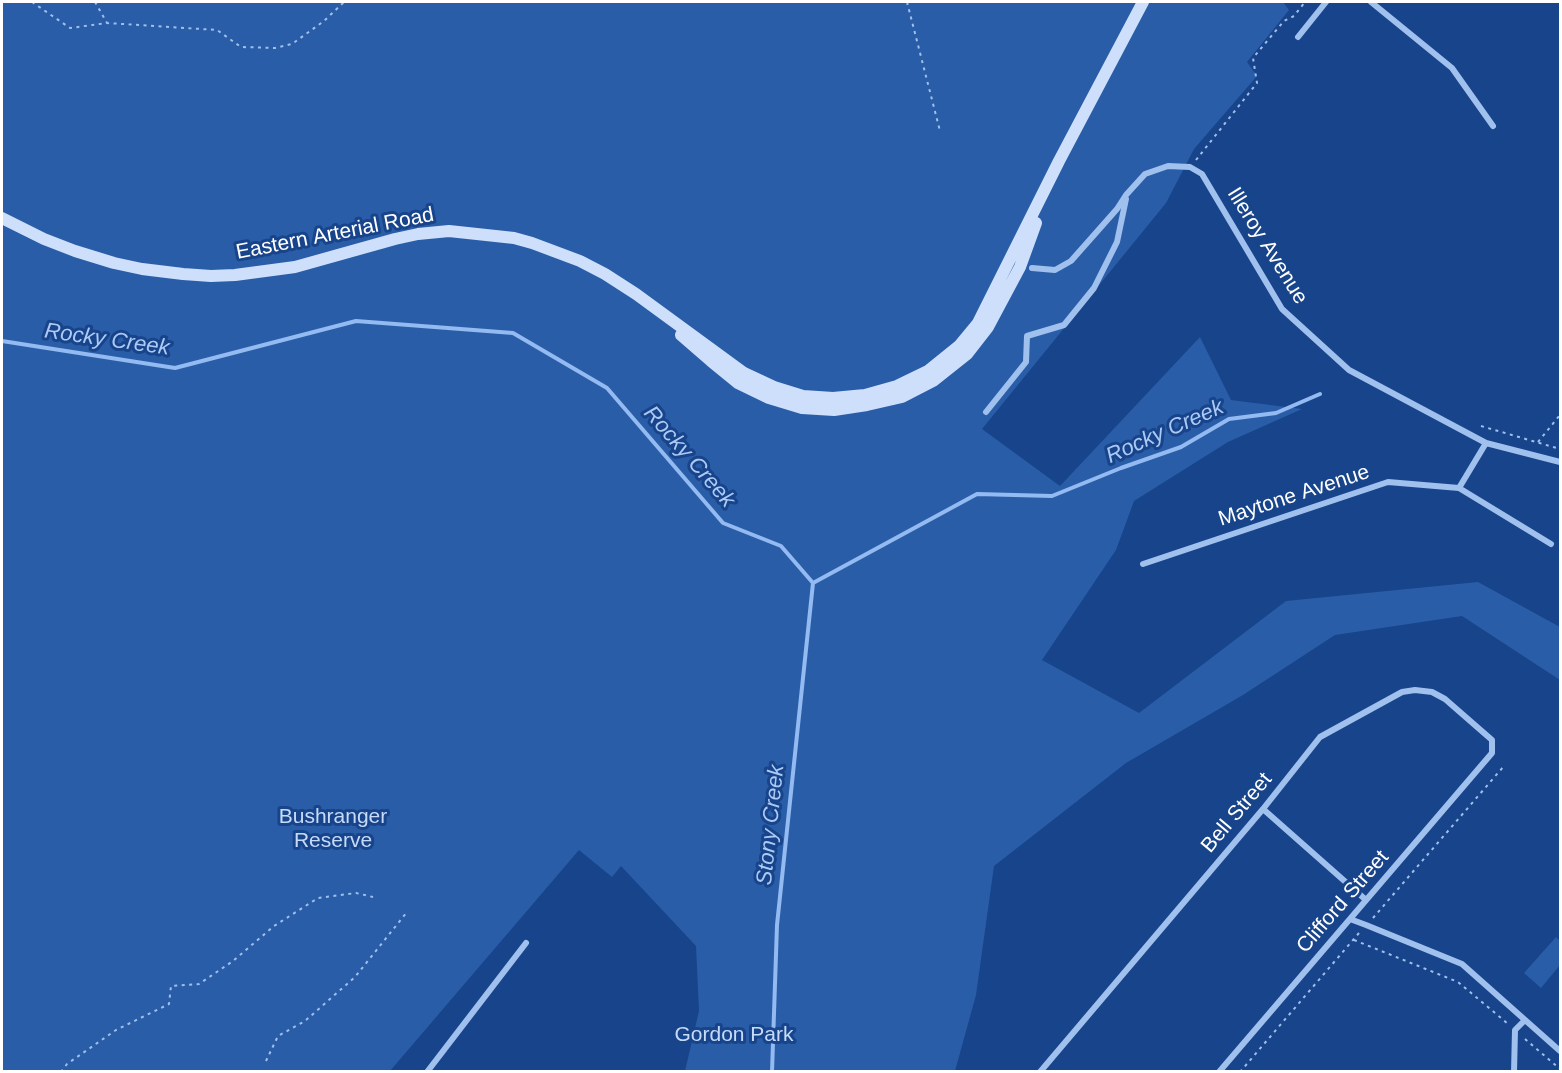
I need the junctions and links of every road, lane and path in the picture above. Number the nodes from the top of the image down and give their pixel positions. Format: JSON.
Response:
{"nodes":[{"id":1,"x":32,"y":2,"type":"edge"},
{"id":2,"x":95,"y":2,"type":"edge"},
{"id":3,"x":344,"y":2,"type":"edge"},
{"id":4,"x":907,"y":2,"type":"edge"},
{"id":5,"x":1143,"y":2,"type":"edge"},
{"id":6,"x":1305,"y":2,"type":"edge"},
{"id":7,"x":1326,"y":2,"type":"edge"},
{"id":8,"x":1371,"y":2,"type":"edge"},
{"id":9,"x":107,"y":23,"type":"junction"},
{"id":10,"x":1298,"y":37,"type":"dead end"},
{"id":11,"x":1493,"y":126,"type":"dead end"},
{"id":12,"x":940,"y":131,"type":"dead end"},
{"id":13,"x":1195,"y":161,"type":"dead end"},
{"id":14,"x":1126,"y":195,"type":"junction"},
{"id":15,"x":2,"y":218,"type":"edge"},
{"id":16,"x":1032,"y":268,"type":"dead end"},
{"id":17,"x":986,"y":412,"type":"dead end"},
{"id":18,"x":1560,"y":415,"type":"edge"},
{"id":19,"x":1481,"y":426,"type":"dead end"},
{"id":20,"x":1538,"y":442,"type":"junction"},
{"id":21,"x":1486,"y":443,"type":"junction"},
{"id":22,"x":1560,"y":449,"type":"edge"},
{"id":23,"x":1560,"y":462,"type":"edge"},
{"id":24,"x":1459,"y":488,"type":"junction"},
{"id":25,"x":1551,"y":544,"type":"dead end"},
{"id":26,"x":1143,"y":564,"type":"dead end"},
{"id":27,"x":1492,"y":753,"type":"joint"},
{"id":28,"x":1263,"y":809,"type":"junction"},
{"id":29,"x":373,"y":897,"type":"dead end"},
{"id":30,"x":1366,"y":900,"type":"junction"},
{"id":31,"x":407,"y":912,"type":"dead end"},
{"id":32,"x":1350,"y":919,"type":"junction"},
{"id":33,"x":1354,"y":940,"type":"dead end"},
{"id":34,"x":526,"y":943,"type":"dead end"},
{"id":35,"x":1525,"y":1020,"type":"junction"},
{"id":36,"x":1515,"y":1030,"type":"junction"},
{"id":37,"x":1560,"y":1051,"type":"edge"},
{"id":38,"x":266,"y":1061,"type":"dead end"},
{"id":39,"x":1560,"y":1069,"type":"edge"},
{"id":40,"x":61,"y":1071,"type":"edge"},
{"id":41,"x":427,"y":1071,"type":"edge"},
{"id":42,"x":1040,"y":1071,"type":"edge"},
{"id":43,"x":1219,"y":1071,"type":"edge"},
{"id":44,"x":1514,"y":1071,"type":"edge"}],
"edges":[{"from":1,"to":9,"type":"path"},
{"from":2,"to":9,"type":"path"},
{"from":3,"to":9,"type":"path"},
{"from":4,"to":12,"type":"path"},
{"from":5,"to":15,"type":"main road","name":"Eastern Arterial Road"},
{"from":6,"to":13,"type":"path"},
{"from":7,"to":10,"type":"street"},
{"from":8,"to":11,"type":"street"},
{"from":14,"to":16,"type":"street","name":"Illeroy Avenue"},
{"from":14,"to":17,"type":"street"},
{"from":14,"to":21,"type":"street","name":"Illeroy Avenue"},
{"from":18,"to":20,"type":"path"},
{"from":19,"to":20,"type":"path"},
{"from":20,"to":22,"type":"path"},
{"from":21,"to":23,"type":"street","name":"Illeroy Avenue"},
{"from":21,"to":24,"type":"street"},
{"from":24,"to":25,"type":"street","name":"Maytone Avenue"},
{"from":24,"to":26,"type":"street","name":"Maytone Avenue"},
{"from":27,"to":28,"type":"street","name":"Bell Street"},
{"from":27,"to":30,"type":"street","name":"Clifford Street"},
{"from":28,"to":30,"type":"street"},
{"from":28,"to":42,"type":"street","name":"Bell Street"},
{"from":29,"to":40,"type":"path"},
{"from":30,"to":32,"type":"street","name":"Clifford Street"},
{"from":31,"to":38,"type":"path"},
{"from":32,"to":35,"type":"street"},
{"from":32,"to":43,"type":"street","name":"Clifford Street"},
{"from":33,"to":36,"type":"path"},
{"from":34,"to":41,"type":"street"},
{"from":35,"to":36,"type":"street"},
{"from":35,"to":37,"type":"street"},
{"from":36,"to":39,"type":"path"},
{"from":36,"to":44,"type":"street"}]}
